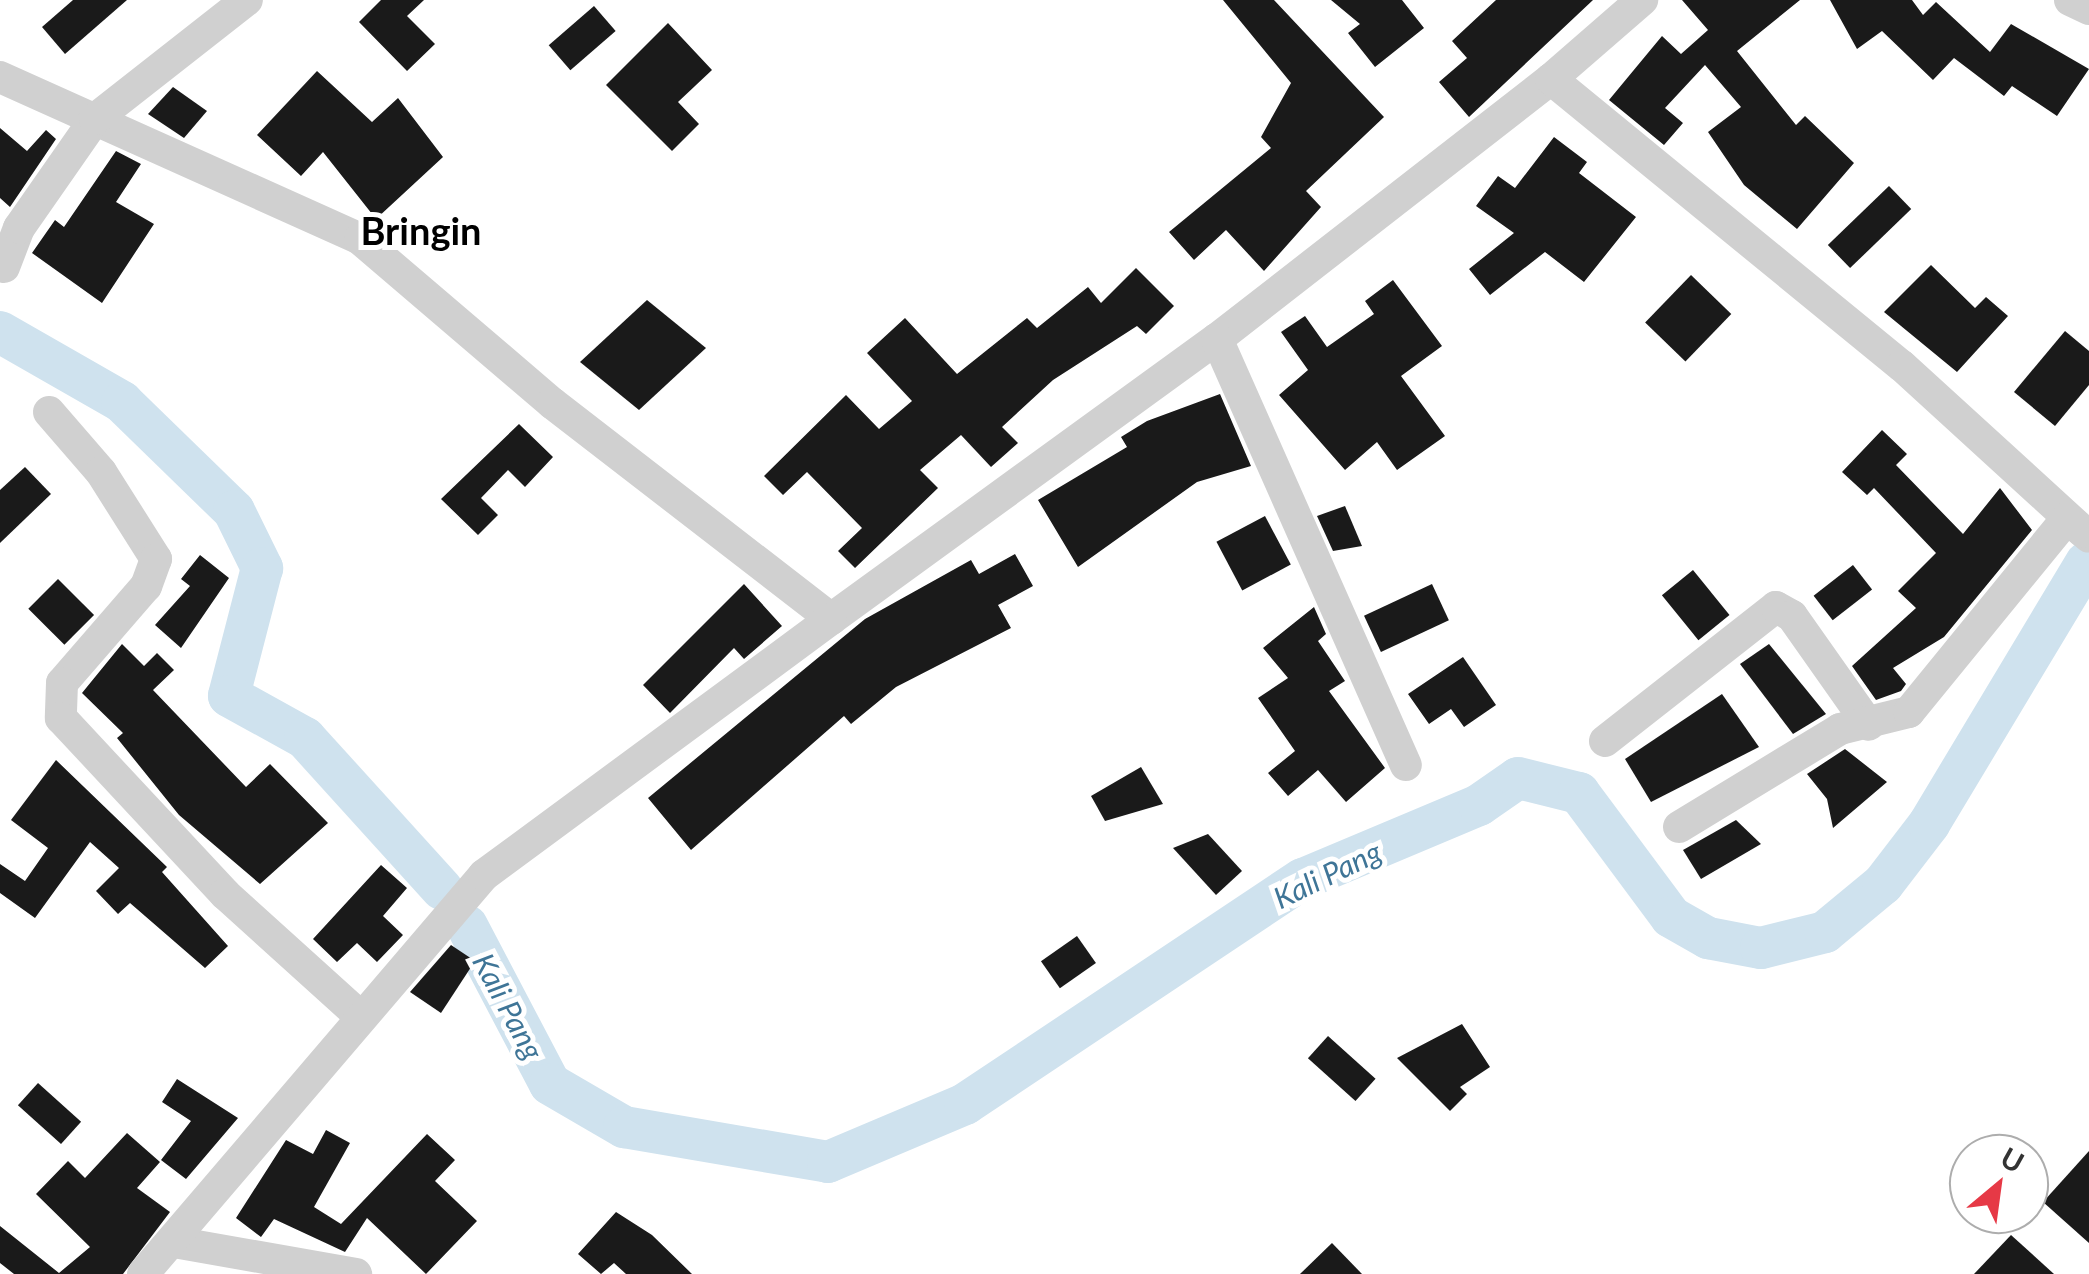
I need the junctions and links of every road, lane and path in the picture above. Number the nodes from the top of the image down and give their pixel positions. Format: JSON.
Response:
{"nodes":[{"id":1,"x":248,"y":0,"type":"edge"},
{"id":2,"x":1642,"y":0,"type":"edge"},
{"id":3,"x":2070,"y":0,"type":"edge"},
{"id":4,"x":2089,"y":9,"type":"edge"},
{"id":5,"x":0,"y":77,"type":"edge"},
{"id":6,"x":1552,"y":79,"type":"junction"},
{"id":7,"x":96,"y":120,"type":"junction"},
{"id":8,"x":4,"y":268,"type":"dead end"},
{"id":9,"x":1217,"y":339,"type":"junction"},
{"id":10,"x":49,"y":412,"type":"dead end"},
{"id":11,"x":2082,"y":531,"type":"edge"},
{"id":12,"x":831,"y":619,"type":"junction"},
{"id":13,"x":1869,"y":725,"type":"junction"},
{"id":14,"x":1605,"y":741,"type":"dead end"},
{"id":15,"x":1406,"y":765,"type":"dead end"},
{"id":16,"x":1679,"y":827,"type":"dead end"},
{"id":17,"x":360,"y":1016,"type":"junction"},
{"id":18,"x":174,"y":1242,"type":"junction"},
{"id":19,"x":143,"y":1274,"type":"edge"},
{"id":20,"x":356,"y":1274,"type":"edge"}],
"edges":[{"from":1,"to":7,"type":"street"},
{"from":2,"to":6,"type":"street"},
{"from":3,"to":4,"type":"street"},
{"from":5,"to":7,"type":"street"},
{"from":6,"to":9,"type":"street"},
{"from":6,"to":11,"type":"street"},
{"from":7,"to":8,"type":"street"},
{"from":7,"to":12,"type":"street"},
{"from":9,"to":12,"type":"street"},
{"from":9,"to":15,"type":"street"},
{"from":10,"to":17,"type":"street"},
{"from":11,"to":13,"type":"street"},
{"from":12,"to":17,"type":"street"},
{"from":13,"to":14,"type":"street"},
{"from":13,"to":16,"type":"street"},
{"from":17,"to":18,"type":"street"},
{"from":18,"to":19,"type":"street"},
{"from":18,"to":20,"type":"street"}]}
